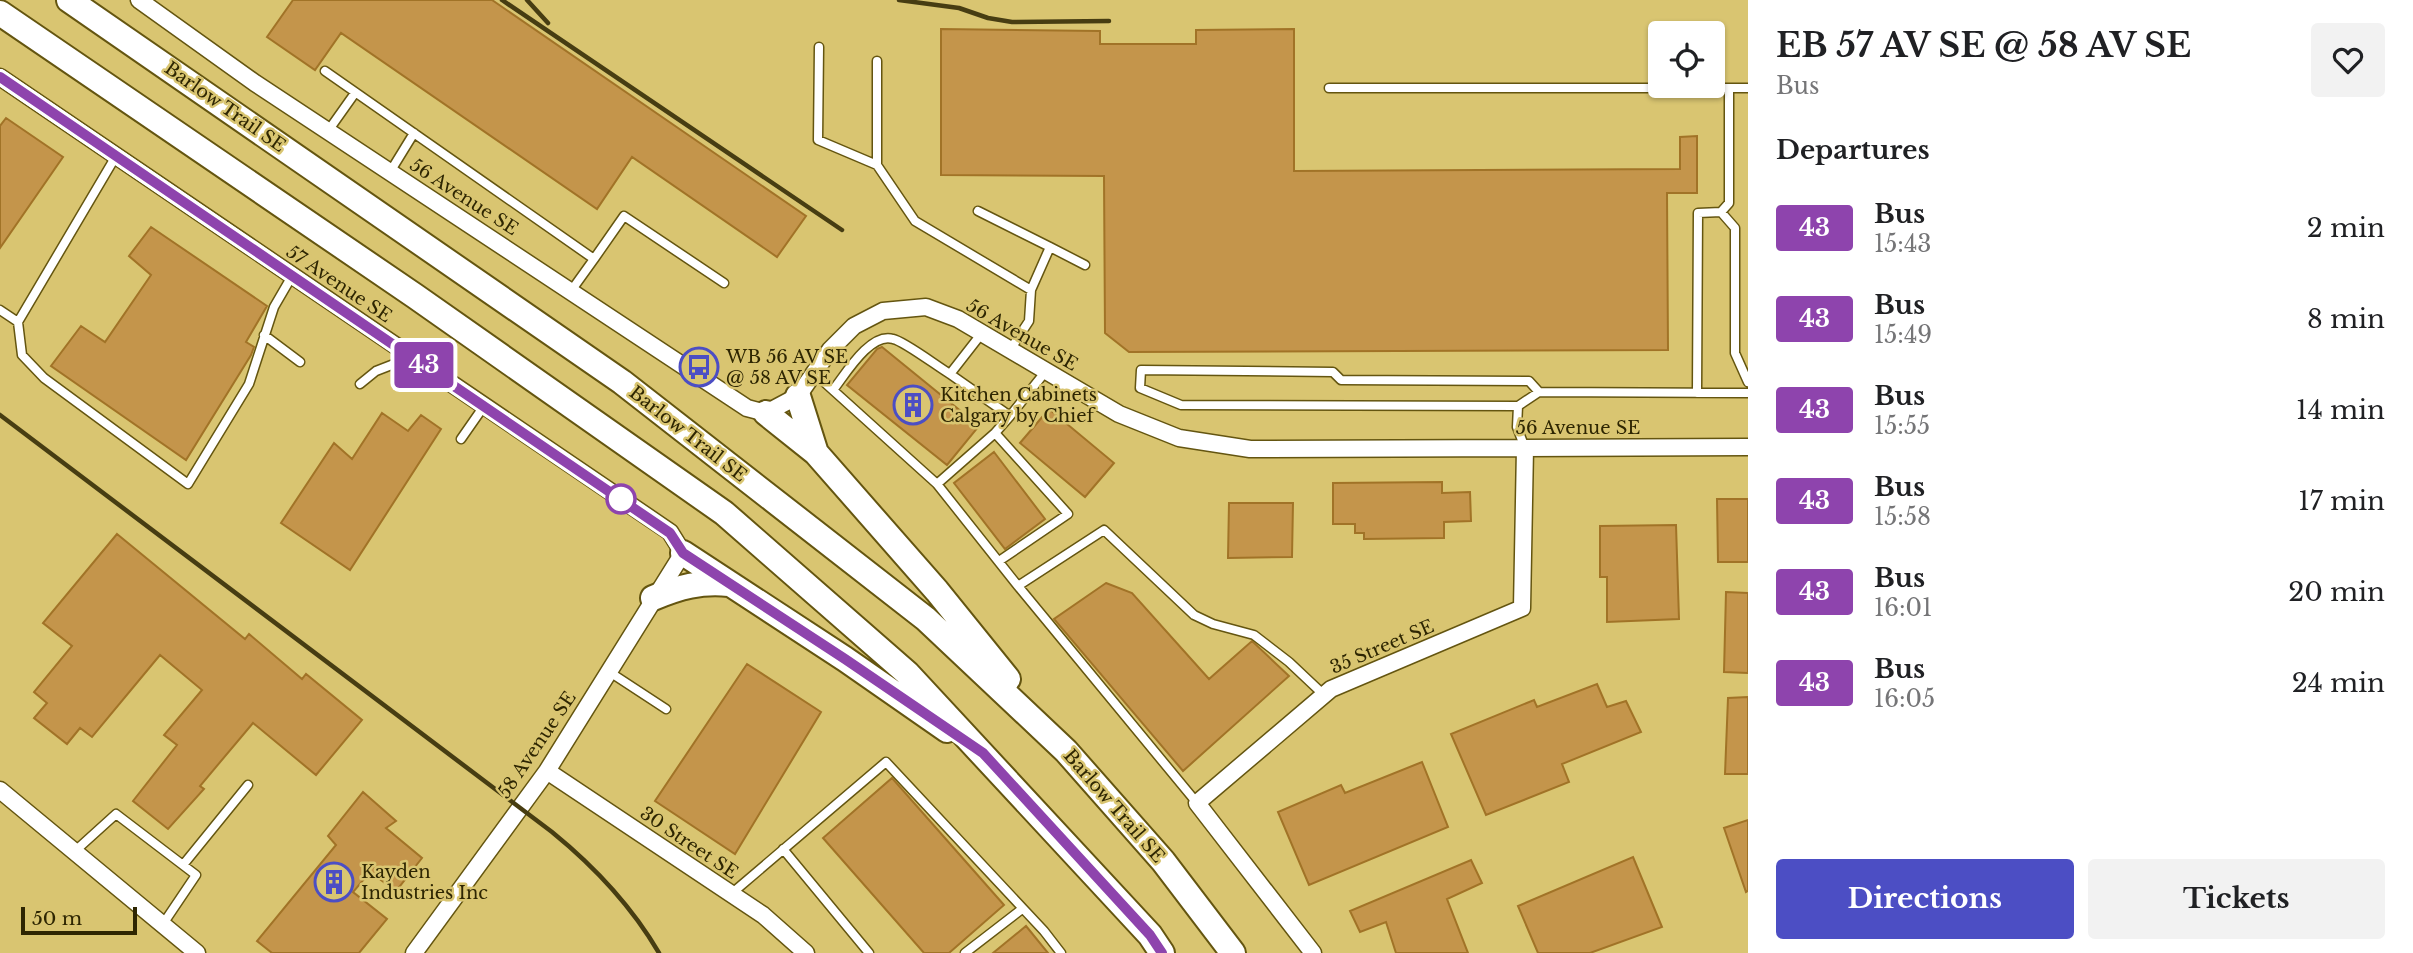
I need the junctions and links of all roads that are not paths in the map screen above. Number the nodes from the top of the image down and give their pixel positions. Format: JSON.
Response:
{"nodes":[{"id":1,"x":69,"y":0,"type":"edge"},
{"id":2,"x":139,"y":0,"type":"edge"},
{"id":3,"x":0,"y":13,"type":"edge"},
{"id":4,"x":819,"y":47,"type":"dead end"},
{"id":5,"x":877,"y":61,"type":"dead end"},
{"id":6,"x":325,"y":71,"type":"dead end"},
{"id":7,"x":0,"y":77,"type":"edge"},
{"id":8,"x":1329,"y":88,"type":"dead end"},
{"id":9,"x":1730,"y":88,"type":"junction"},
{"id":10,"x":1748,"y":88,"type":"edge"},
{"id":11,"x":355,"y":93,"type":"junction"},
{"id":12,"x":328,"y":131,"type":"junction"},
{"id":13,"x":414,"y":133,"type":"junction"},
{"id":14,"x":116,"y":156,"type":"junction"},
{"id":15,"x":877,"y":165,"type":"junction"},
{"id":16,"x":390,"y":172,"type":"junction"},
{"id":17,"x":978,"y":211,"type":"dead end"},
{"id":18,"x":1721,"y":212,"type":"junction"},
{"id":19,"x":1050,"y":247,"type":"junction"},
{"id":20,"x":594,"y":259,"type":"junction"},
{"id":21,"x":1085,"y":265,"type":"dead end"},
{"id":22,"x":292,"y":276,"type":"junction"},
{"id":23,"x":724,"y":283,"type":"dead end"},
{"id":24,"x":1031,"y":290,"type":"junction"},
{"id":25,"x":571,"y":291,"type":"junction"},
{"id":26,"x":0,"y":310,"type":"edge"},
{"id":27,"x":18,"y":322,"type":"junction"},
{"id":28,"x":982,"y":333,"type":"junction"},
{"id":29,"x":264,"y":334,"type":"junction"},
{"id":30,"x":1010,"y":350,"type":"junction"},
{"id":31,"x":412,"y":357,"type":"junction"},
{"id":32,"x":300,"y":362,"type":"dead end"},
{"id":33,"x":1046,"y":371,"type":"junction"},
{"id":34,"x":814,"y":373,"type":"junction"},
{"id":35,"x":950,"y":374,"type":"junction"},
{"id":36,"x":1748,"y":382,"type":"edge"},
{"id":37,"x":360,"y":384,"type":"dead end"},
{"id":38,"x":833,"y":390,"type":"junction"},
{"id":39,"x":1539,"y":392,"type":"junction"},
{"id":40,"x":1697,"y":393,"type":"junction"},
{"id":41,"x":1748,"y":393,"type":"edge"},
{"id":42,"x":797,"y":396,"type":"junction"},
{"id":43,"x":484,"y":406,"type":"junction"},
{"id":44,"x":1518,"y":406,"type":"junction"},
{"id":45,"x":766,"y":414,"type":"junction"},
{"id":46,"x":1010,"y":416,"type":"junction"},
{"id":47,"x":995,"y":433,"type":"junction"},
{"id":48,"x":461,"y":439,"type":"dead end"},
{"id":49,"x":1748,"y":447,"type":"edge"},
{"id":50,"x":1525,"y":448,"type":"junction"},
{"id":51,"x":816,"y":453,"type":"junction"},
{"id":52,"x":937,"y":484,"type":"junction"},
{"id":53,"x":683,"y":553,"type":"junction"},
{"id":54,"x":999,"y":561,"type":"junction"},
{"id":55,"x":730,"y":584,"type":"junction"},
{"id":56,"x":1018,"y":586,"type":"junction"},
{"id":57,"x":653,"y":598,"type":"junction"},
{"id":58,"x":608,"y":671,"type":"junction"},
{"id":59,"x":1324,"y":695,"type":"junction"},
{"id":60,"x":666,"y":709,"type":"dead end"},
{"id":61,"x":1066,"y":751,"type":"junction"},
{"id":62,"x":983,"y":753,"type":"junction"},
{"id":63,"x":547,"y":771,"type":"junction"},
{"id":64,"x":248,"y":785,"type":"dead end"},
{"id":65,"x":0,"y":790,"type":"edge"},
{"id":66,"x":1197,"y":803,"type":"junction"},
{"id":67,"x":783,"y":849,"type":"junction"},
{"id":68,"x":75,"y":852,"type":"junction"},
{"id":69,"x":183,"y":865,"type":"junction"},
{"id":70,"x":730,"y":894,"type":"junction"},
{"id":71,"x":1021,"y":909,"type":"junction"},
{"id":72,"x":163,"y":924,"type":"junction"},
{"id":73,"x":197,"y":953,"type":"edge"},
{"id":74,"x":414,"y":953,"type":"edge"},
{"id":75,"x":806,"y":953,"type":"edge"},
{"id":76,"x":869,"y":953,"type":"edge"},
{"id":77,"x":965,"y":953,"type":"edge"},
{"id":78,"x":1061,"y":953,"type":"edge"},
{"id":79,"x":1162,"y":953,"type":"edge"},
{"id":80,"x":1233,"y":953,"type":"edge"},
{"id":81,"x":1313,"y":953,"type":"edge"}],
"edges":[{"from":1,"to":61,"type":"main road","name":"Barlow Trail SE"},
{"from":2,"to":12,"type":"street","name":"56 Avenue SE"},
{"from":3,"to":62,"type":"main road"},
{"from":4,"to":15,"type":"lane"},
{"from":5,"to":15,"type":"lane"},
{"from":6,"to":11,"type":"lane"},
{"from":7,"to":14,"type":"street","name":"57 Avenue SE"},
{"from":8,"to":9,"type":"lane"},
{"from":9,"to":10,"type":"lane"},
{"from":9,"to":18,"type":"lane"},
{"from":11,"to":12,"type":"lane"},
{"from":11,"to":13,"type":"lane"},
{"from":12,"to":16,"type":"street","name":"56 Avenue SE"},
{"from":13,"to":16,"type":"lane"},
{"from":13,"to":20,"type":"lane"},
{"from":14,"to":22,"type":"street","name":"57 Avenue SE"},
{"from":14,"to":27,"type":"lane"},
{"from":15,"to":24,"type":"lane"},
{"from":16,"to":25,"type":"street","name":"56 Avenue SE"},
{"from":17,"to":19,"type":"lane"},
{"from":18,"to":36,"type":"lane"},
{"from":18,"to":40,"type":"lane"},
{"from":19,"to":21,"type":"lane"},
{"from":19,"to":24,"type":"lane"},
{"from":20,"to":23,"type":"lane"},
{"from":20,"to":25,"type":"lane"},
{"from":22,"to":29,"type":"lane"},
{"from":22,"to":31,"type":"street","name":"57 Avenue SE"},
{"from":24,"to":30,"type":"lane"},
{"from":25,"to":45,"type":"street","name":"56 Avenue SE"},
{"from":26,"to":27,"type":"lane"},
{"from":27,"to":29,"type":"lane"},
{"from":28,"to":30,"type":"street","name":"56 Avenue SE"},
{"from":28,"to":34,"type":"street","name":"56 Avenue SE"},
{"from":28,"to":35,"type":"lane"},
{"from":29,"to":32,"type":"lane"},
{"from":30,"to":33,"type":"street","name":"56 Avenue SE"},
{"from":31,"to":37,"type":"lane"},
{"from":31,"to":43,"type":"street","name":"57 Avenue SE"},
{"from":33,"to":46,"type":"lane"},
{"from":33,"to":50,"type":"street","name":"56 Avenue SE"},
{"from":34,"to":38,"type":"lane"},
{"from":34,"to":42,"type":"street","name":"56 Avenue SE"},
{"from":35,"to":38,"type":"lane"},
{"from":35,"to":46,"type":"lane"},
{"from":38,"to":52,"type":"lane"},
{"from":39,"to":40,"type":"lane"},
{"from":39,"to":44,"type":"lane"},
{"from":39,"to":44,"type":"lane"},
{"from":40,"to":41,"type":"lane"},
{"from":42,"to":45,"type":"street","name":"56 Avenue SE"},
{"from":42,"to":51,"type":"main road"},
{"from":43,"to":48,"type":"lane"},
{"from":43,"to":53,"type":"street","name":"57 Avenue SE"},
{"from":44,"to":50,"type":"lane"},
{"from":45,"to":51,"type":"main road"},
{"from":46,"to":47,"type":"lane"},
{"from":47,"to":52,"type":"lane"},
{"from":47,"to":54,"type":"lane"},
{"from":49,"to":50,"type":"street","name":"56 Avenue SE"},
{"from":50,"to":59,"type":"street","name":"35 Street SE"},
{"from":51,"to":61,"type":"main road"},
{"from":52,"to":54,"type":"lane"},
{"from":53,"to":55,"type":"main road"},
{"from":53,"to":57,"type":"street","name":"58 Avenue SE"},
{"from":54,"to":56,"type":"lane"},
{"from":55,"to":57,"type":"main road"},
{"from":55,"to":62,"type":"main road"},
{"from":56,"to":59,"type":"lane"},
{"from":56,"to":66,"type":"lane"},
{"from":57,"to":58,"type":"street","name":"58 Avenue SE"},
{"from":58,"to":60,"type":"lane"},
{"from":58,"to":63,"type":"street","name":"58 Avenue SE"},
{"from":59,"to":66,"type":"street","name":"35 Street SE"},
{"from":61,"to":80,"type":"main road","name":"Barlow Trail SE"},
{"from":62,"to":79,"type":"main road"},
{"from":63,"to":70,"type":"street","name":"30 Street SE"},
{"from":63,"to":74,"type":"street","name":"58 Avenue SE"},
{"from":64,"to":69,"type":"lane"},
{"from":65,"to":68,"type":"street"},
{"from":66,"to":81,"type":"street"},
{"from":67,"to":70,"type":"lane"},
{"from":67,"to":71,"type":"lane"},
{"from":67,"to":76,"type":"lane"},
{"from":68,"to":69,"type":"lane"},
{"from":68,"to":72,"type":"street"},
{"from":69,"to":72,"type":"lane"},
{"from":70,"to":75,"type":"street","name":"30 Street SE"},
{"from":71,"to":77,"type":"lane"},
{"from":71,"to":78,"type":"lane"},
{"from":72,"to":73,"type":"street"}]}
